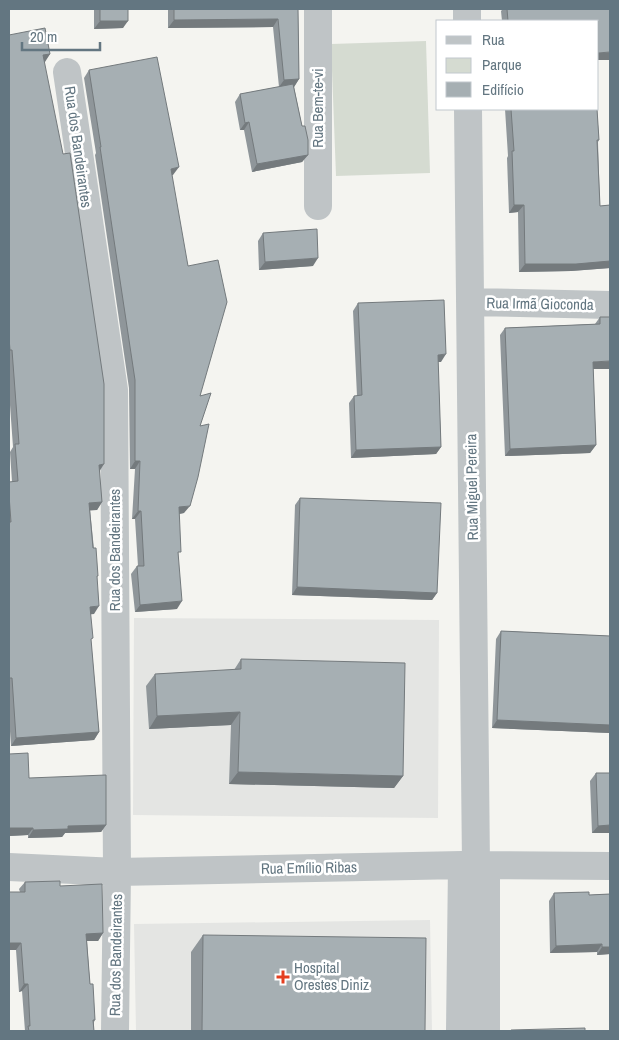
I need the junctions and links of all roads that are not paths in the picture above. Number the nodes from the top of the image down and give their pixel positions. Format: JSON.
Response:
{"nodes":[{"id":1,"x":318,"y":9,"type":"edge"},
{"id":2,"x":67,"y":72,"type":"dead end"},
{"id":3,"x":468,"y":110,"type":"edge"},
{"id":4,"x":318,"y":206,"type":"dead end"},
{"id":5,"x":470,"y":302,"type":"junction"},
{"id":6,"x":610,"y":305,"type":"edge"},
{"id":7,"x":474,"y":865,"type":"junction"},
{"id":8,"x":610,"y":866,"type":"edge"},
{"id":9,"x":9,"y":867,"type":"edge"},
{"id":10,"x":118,"y":872,"type":"junction"},
{"id":11,"x":473,"y":1027,"type":"edge"},
{"id":12,"x":115,"y":1031,"type":"edge"}],
"edges":[{"from":1,"to":4,"type":"street","name":"Rua Bem-te-vi"},
{"from":2,"to":10,"type":"street","name":"Rua dos Bandeirantes"},
{"from":3,"to":5,"type":"street","name":"Rua Miguel Pereira"},
{"from":5,"to":6,"type":"street","name":"Rua Irmã Gioconda"},
{"from":5,"to":7,"type":"street","name":"Rua Miguel Pereira"},
{"from":7,"to":8,"type":"street","name":"Rua Emílio Ribas"},
{"from":7,"to":10,"type":"street","name":"Rua Emílio Ribas"},
{"from":7,"to":11,"type":"street","name":"Rua Miguel Pereira"},
{"from":9,"to":10,"type":"street","name":"Rua Emílio Ribas"},
{"from":10,"to":12,"type":"street","name":"Rua dos Bandeirantes"}]}
